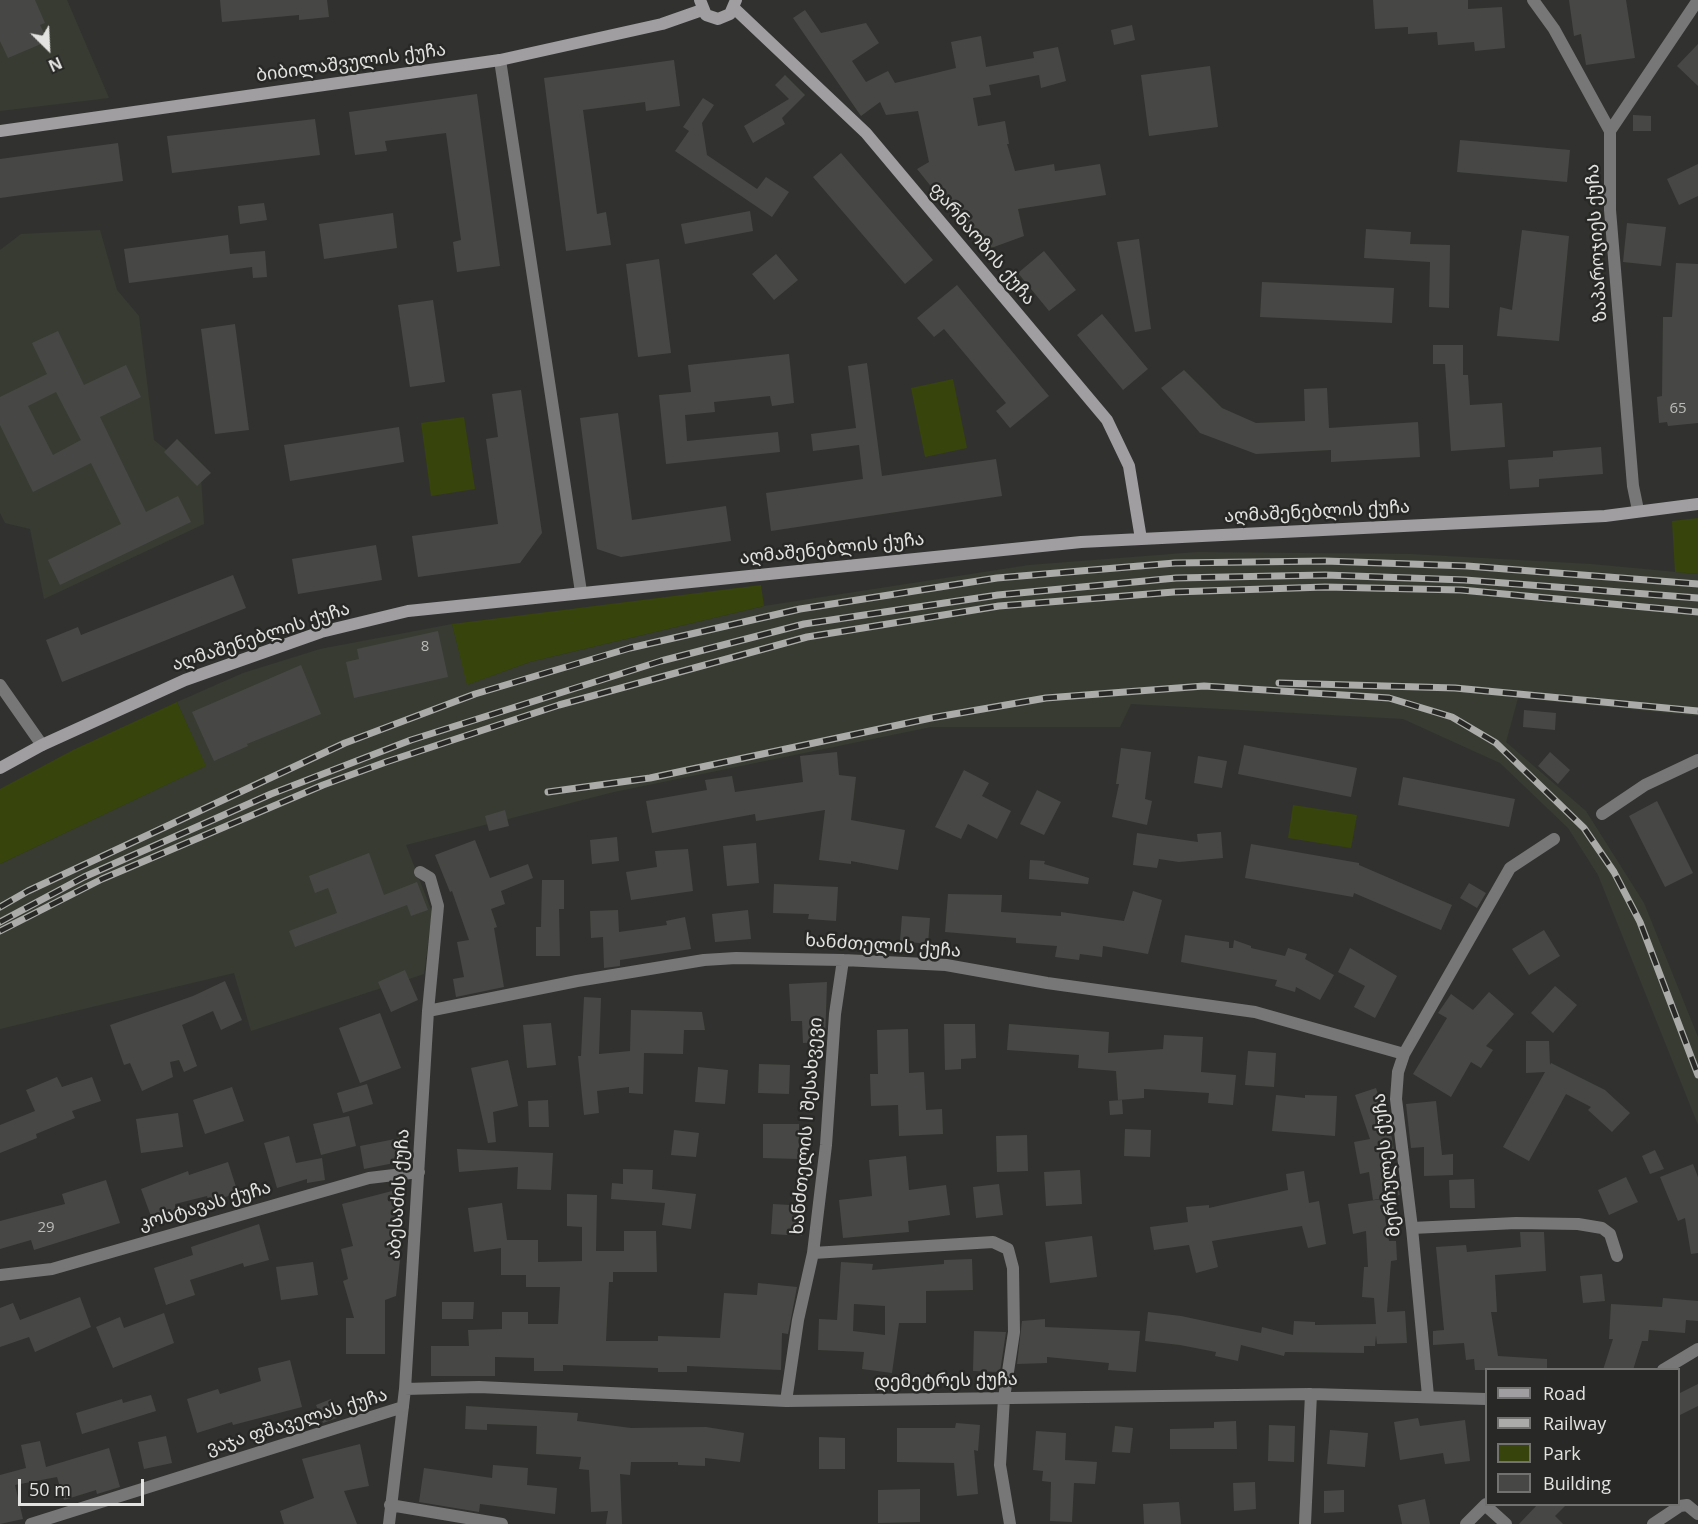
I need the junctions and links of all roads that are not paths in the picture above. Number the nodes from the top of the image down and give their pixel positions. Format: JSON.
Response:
{"nodes":[{"id":1,"x":1533,"y":0,"type":"edge"},
{"id":2,"x":1698,"y":0,"type":"edge"},
{"id":3,"x":736,"y":4,"type":"edge"},
{"id":4,"x":701,"y":5,"type":"edge"},
{"id":5,"x":500,"y":60,"type":"junction"},
{"id":6,"x":0,"y":131,"type":"edge"},
{"id":7,"x":1610,"y":131,"type":"junction"},
{"id":8,"x":1698,"y":504,"type":"edge"},
{"id":9,"x":1638,"y":510,"type":"junction"},
{"id":10,"x":1141,"y":539,"type":"junction"},
{"id":11,"x":581,"y":592,"type":"junction"},
{"id":12,"x":0,"y":685,"type":"edge"},
{"id":13,"x":42,"y":745,"type":"junction"},
{"id":14,"x":1698,"y":760,"type":"edge"},
{"id":15,"x":0,"y":768,"type":"edge"},
{"id":16,"x":1602,"y":814,"type":"dead end"},
{"id":17,"x":1554,"y":839,"type":"dead end"},
{"id":18,"x":420,"y":872,"type":"dead end"},
{"id":19,"x":843,"y":960,"type":"junction"},
{"id":20,"x":428,"y":1011,"type":"junction"},
{"id":21,"x":1404,"y":1054,"type":"junction"},
{"id":22,"x":419,"y":1172,"type":"junction"},
{"id":23,"x":1412,"y":1228,"type":"junction"},
{"id":24,"x":813,"y":1253,"type":"junction"},
{"id":25,"x":1617,"y":1256,"type":"dead end"},
{"id":26,"x":0,"y":1275,"type":"edge"},
{"id":27,"x":1698,"y":1349,"type":"edge"},
{"id":28,"x":1666,"y":1368,"type":"edge"},
{"id":29,"x":405,"y":1389,"type":"junction"},
{"id":30,"x":1311,"y":1394,"type":"junction"},
{"id":31,"x":1428,"y":1396,"type":"junction"},
{"id":32,"x":1004,"y":1398,"type":"junction"},
{"id":33,"x":1485,"y":1399,"type":"edge"},
{"id":34,"x":786,"y":1401,"type":"junction"},
{"id":35,"x":403,"y":1407,"type":"junction"},
{"id":36,"x":390,"y":1505,"type":"junction"},
{"id":37,"x":1485,"y":1505,"type":"edge"},
{"id":38,"x":1488,"y":1506,"type":"edge"},
{"id":39,"x":1698,"y":1514,"type":"edge"},
{"id":40,"x":74,"y":1518,"type":"edge"},
{"id":41,"x":32,"y":1524,"type":"edge"},
{"id":42,"x":389,"y":1524,"type":"edge"},
{"id":43,"x":502,"y":1524,"type":"edge"},
{"id":44,"x":1010,"y":1524,"type":"edge"},
{"id":45,"x":1305,"y":1524,"type":"edge"},
{"id":46,"x":1466,"y":1524,"type":"edge"},
{"id":47,"x":1506,"y":1524,"type":"edge"},
{"id":48,"x":1653,"y":1524,"type":"edge"}],
"edges":[{"from":1,"to":7,"type":"street"},
{"from":2,"to":7,"type":"street"},
{"from":3,"to":4,"type":"main road"},
{"from":3,"to":10,"type":"main road","name":"ფარნაოზის ქუჩა"},
{"from":4,"to":5,"type":"main road","name":"ბიბილაშვულის ქუჩა"},
{"from":5,"to":6,"type":"main road","name":"ბიბილაშვულის ქუჩა"},
{"from":5,"to":11,"type":"street"},
{"from":7,"to":9,"type":"street","name":"ზაპაროჯიეს ქუჩა"},
{"from":8,"to":9,"type":"main road","name":"აღმაშენებლის ქუჩა"},
{"from":9,"to":10,"type":"main road","name":"აღმაშენებლის ქუჩა"},
{"from":10,"to":11,"type":"main road","name":"აღმაშენებლის ქუჩა"},
{"from":11,"to":13,"type":"main road","name":"აღმაშენებლის ქუჩა"},
{"from":12,"to":13,"type":"street"},
{"from":13,"to":15,"type":"main road","name":"აღმაშენებლის ქუჩა"},
{"from":14,"to":16,"type":"street"},
{"from":17,"to":21,"type":"street","name":"მერჩულეს ქუჩა"},
{"from":18,"to":20,"type":"street","name":"აბესაძის ქუჩა"},
{"from":19,"to":20,"type":"street","name":"ხანძთელის ქუჩა"},
{"from":19,"to":21,"type":"street","name":"ხანძთელის ქუჩა"},
{"from":19,"to":24,"type":"street","name":"ხანძთელის I შესახვევი"},
{"from":20,"to":22,"type":"street","name":"აბესაძის ქუჩა"},
{"from":21,"to":23,"type":"street","name":"მერჩულეს ქუჩა"},
{"from":22,"to":26,"type":"street","name":"კოსტავას ქუჩა"},
{"from":22,"to":29,"type":"street","name":"აბესაძის ქუჩა"},
{"from":23,"to":25,"type":"street"},
{"from":23,"to":31,"type":"street","name":"მერჩულეს ქუჩა"},
{"from":24,"to":32,"type":"street"},
{"from":24,"to":34,"type":"street","name":"ხანძთელის I შესახვევი"},
{"from":27,"to":28,"type":"street"},
{"from":29,"to":34,"type":"street","name":"დემეტრეს ქუჩა"},
{"from":29,"to":35,"type":"street","name":"აბესაძის ქუჩა"},
{"from":30,"to":31,"type":"street","name":"დემეტრეს ქუჩა"},
{"from":30,"to":32,"type":"street","name":"დემეტრეს ქუჩა"},
{"from":30,"to":45,"type":"street"},
{"from":31,"to":33,"type":"street","name":"დემეტრეს ქუჩა"},
{"from":32,"to":34,"type":"street","name":"დემეტრეს ქუჩა"},
{"from":32,"to":44,"type":"street"},
{"from":35,"to":36,"type":"street","name":"აბესაძის ქუჩა"},
{"from":35,"to":40,"type":"street","name":"ვაჯა ფშაველას ქუჩა"},
{"from":36,"to":42,"type":"street","name":"აბესაძის ქუჩა"},
{"from":36,"to":43,"type":"street"},
{"from":37,"to":46,"type":"street"},
{"from":38,"to":47,"type":"street"},
{"from":39,"to":48,"type":"street"},
{"from":40,"to":41,"type":"street","name":"ვაჯა ფშაველას ქუჩა"}]}
